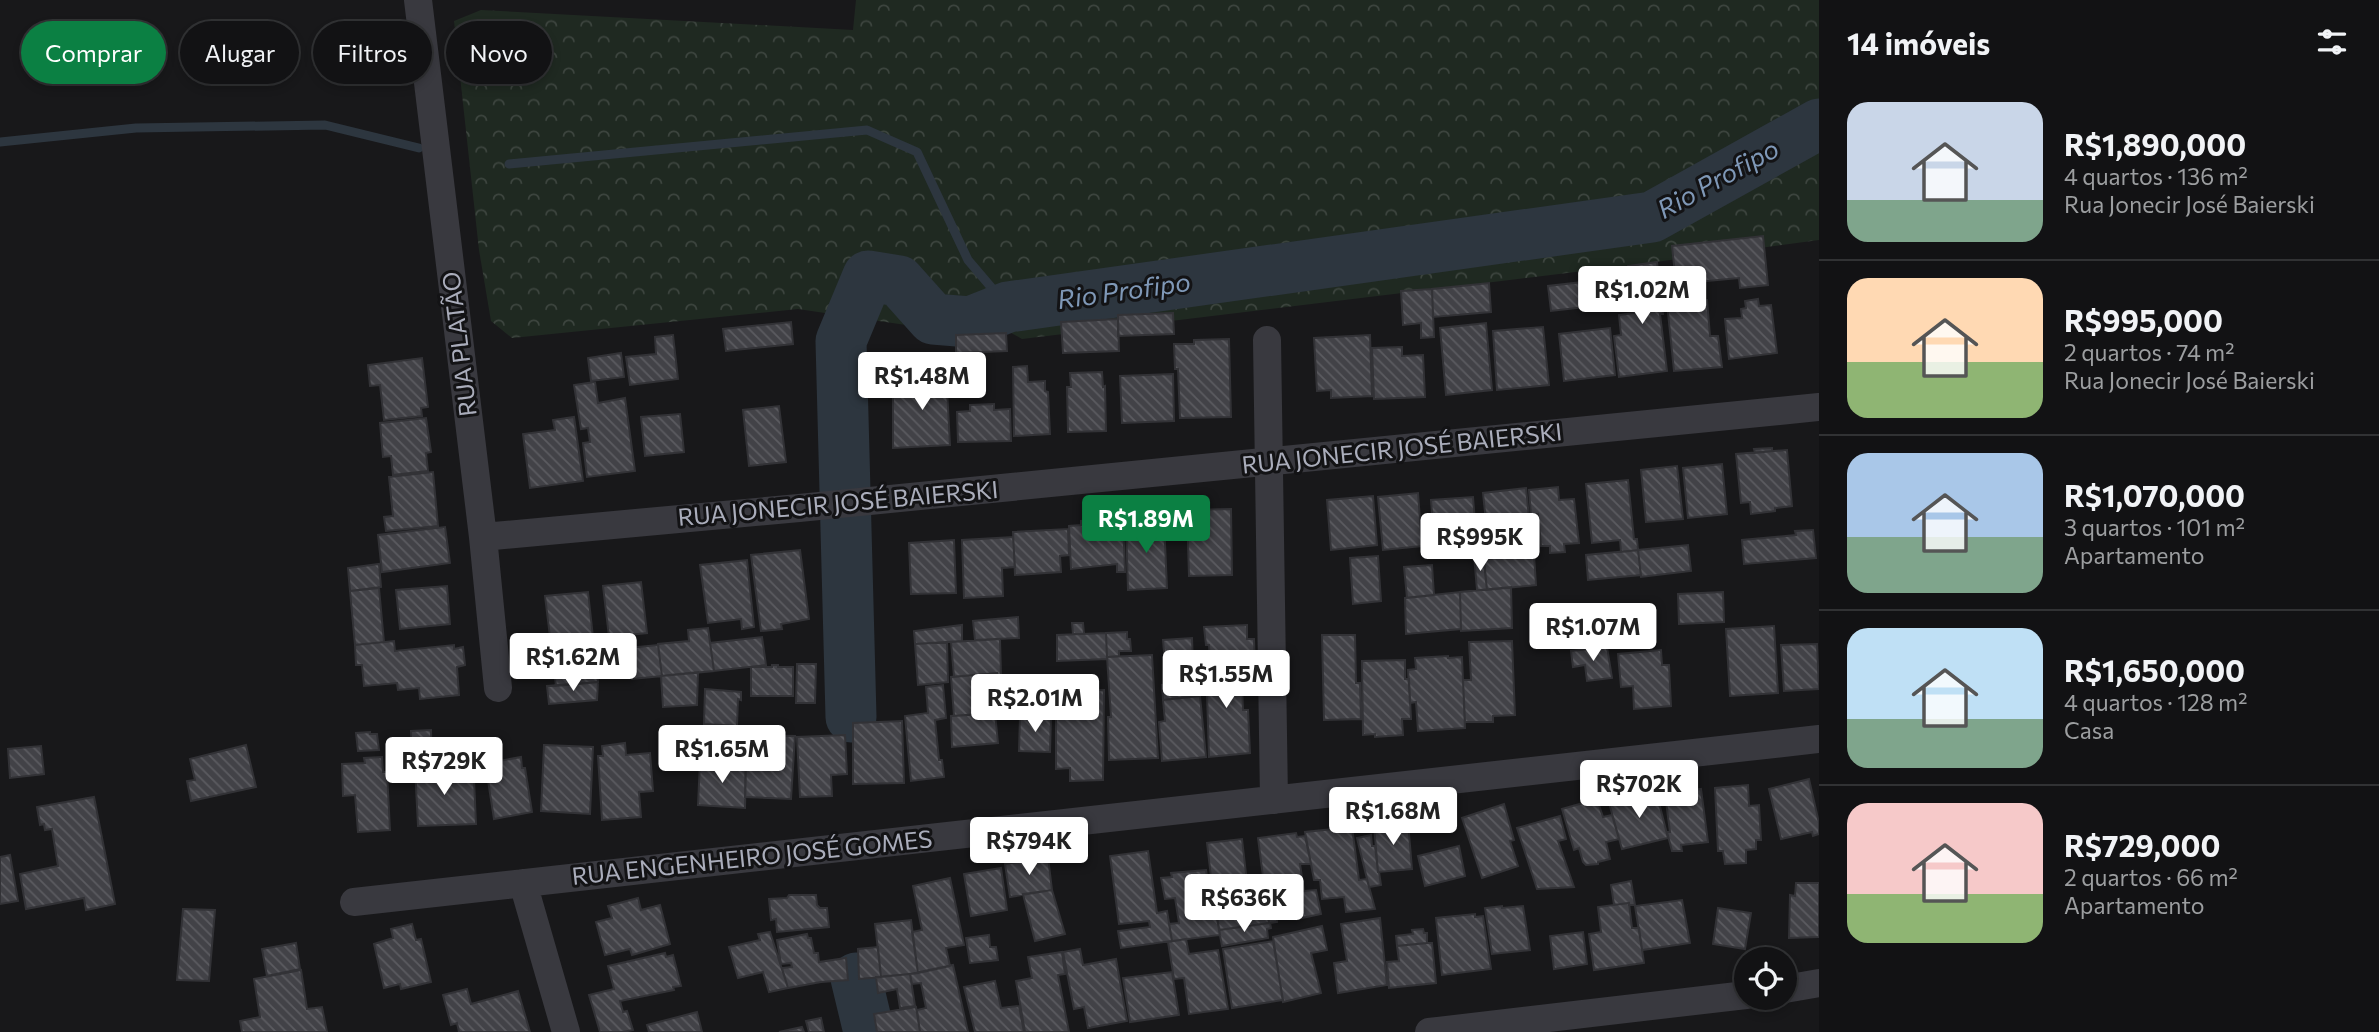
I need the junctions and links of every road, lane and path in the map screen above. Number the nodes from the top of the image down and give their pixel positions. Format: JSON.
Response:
{"nodes":[{"id":1,"x":418,"y":0,"type":"edge"},
{"id":2,"x":1267,"y":340,"type":"dead end"},
{"id":3,"x":1819,"y":407,"type":"edge"},
{"id":4,"x":1269,"y":463,"type":"junction"},
{"id":5,"x":483,"y":537,"type":"junction"},
{"id":6,"x":498,"y":688,"type":"dead end"},
{"id":7,"x":1819,"y":739,"type":"edge"},
{"id":8,"x":1274,"y":800,"type":"junction"},
{"id":9,"x":523,"y":883,"type":"junction"},
{"id":10,"x":354,"y":902,"type":"dead end"},
{"id":11,"x":1819,"y":983,"type":"edge"},
{"id":12,"x":1797,"y":987,"type":"edge"},
{"id":13,"x":1734,"y":996,"type":"edge"},
{"id":14,"x":566,"y":1032,"type":"edge"},
{"id":15,"x":1429,"y":1032,"type":"edge"}],
"edges":[{"from":1,"to":5,"type":"street","name":"RUA PLATÃO"},
{"from":2,"to":4,"type":"street"},
{"from":3,"to":4,"type":"street","name":"RUA JONECIR JOSÉ BAIERSKI"},
{"from":4,"to":5,"type":"street","name":"RUA JONECIR JOSÉ BAIERSKI"},
{"from":4,"to":8,"type":"street"},
{"from":5,"to":6,"type":"street","name":"RUA PLATÃO"},
{"from":7,"to":8,"type":"street","name":"RUA ENGENHEIRO JOSÉ GOMES"},
{"from":8,"to":9,"type":"street","name":"RUA ENGENHEIRO JOSÉ GOMES"},
{"from":9,"to":10,"type":"street","name":"RUA ENGENHEIRO JOSÉ GOMES"},
{"from":9,"to":14,"type":"street"},
{"from":11,"to":12,"type":"street"},
{"from":13,"to":15,"type":"street"}]}
